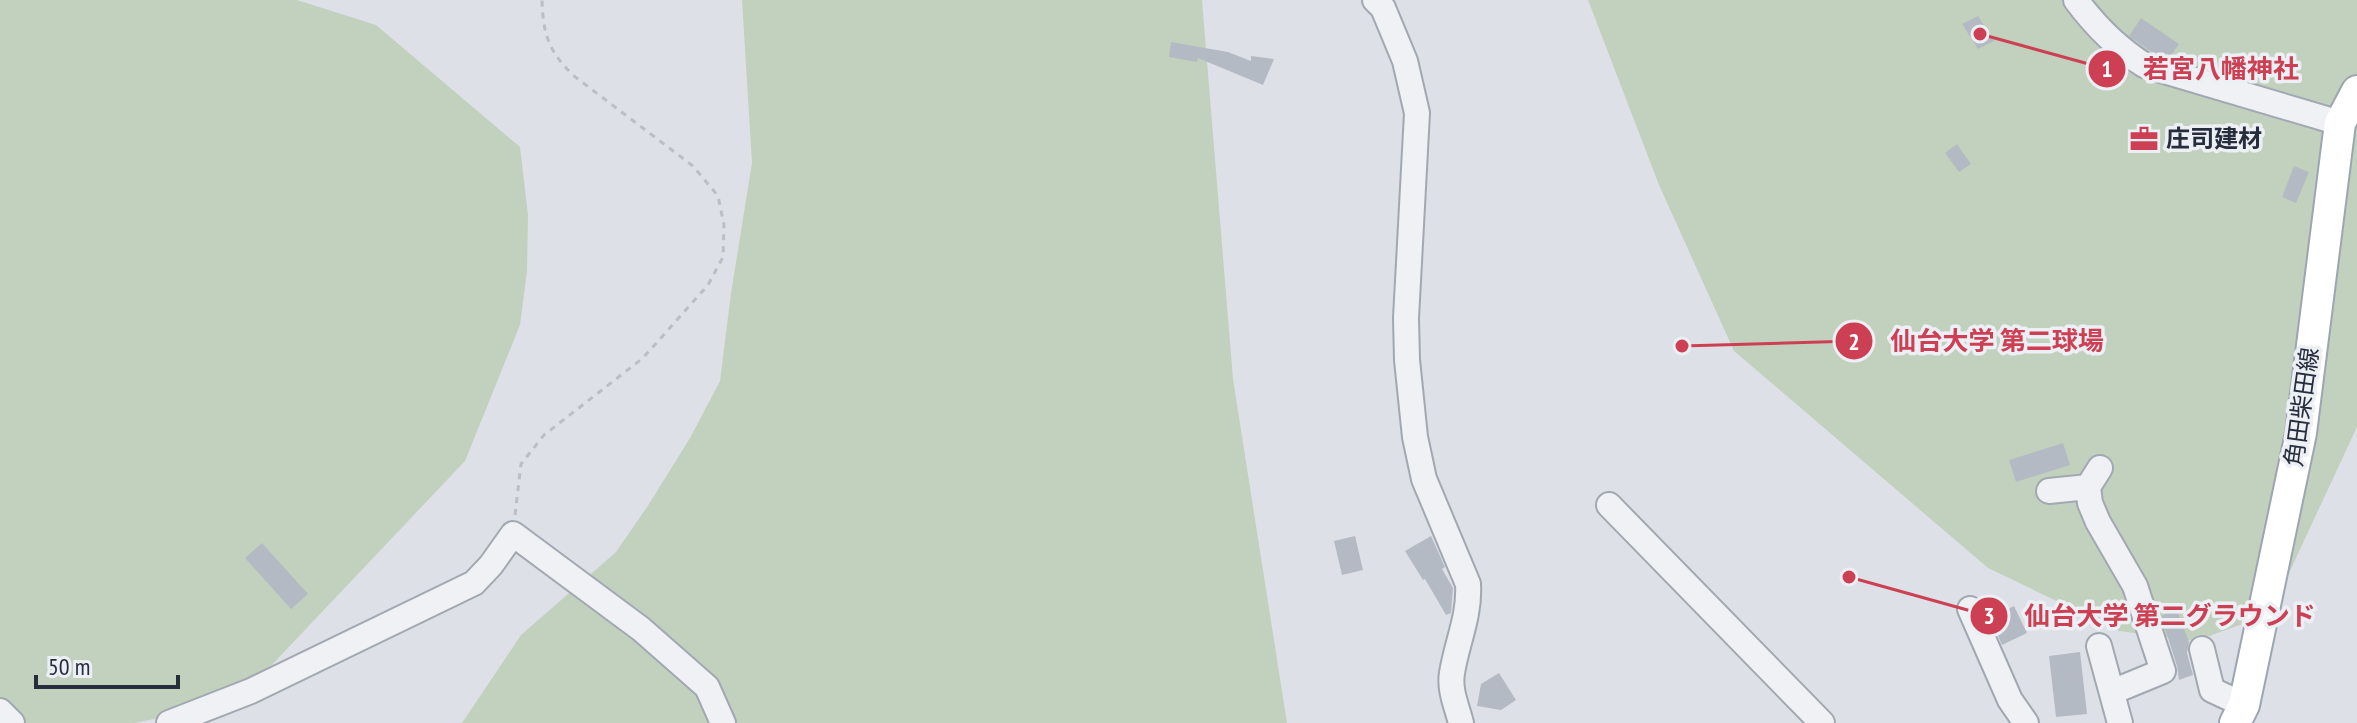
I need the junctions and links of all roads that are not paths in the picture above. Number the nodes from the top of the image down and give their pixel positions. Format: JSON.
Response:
{"nodes":[{"id":1,"x":1375,"y":0,"type":"edge"},
{"id":2,"x":2076,"y":0,"type":"edge"},
{"id":3,"x":2357,"y":91,"type":"edge"},
{"id":4,"x":2340,"y":123,"type":"junction"},
{"id":5,"x":2049,"y":491,"type":"dead end"},
{"id":6,"x":1609,"y":505,"type":"dead end"},
{"id":7,"x":1970,"y":609,"type":"dead end"},
{"id":8,"x":2099,"y":646,"type":"dead end"},
{"id":9,"x":2202,"y":649,"type":"dead end"},
{"id":10,"x":2112,"y":692,"type":"junction"},
{"id":11,"x":0,"y":711,"type":"edge"},
{"id":12,"x":2240,"y":714,"type":"edge"},
{"id":13,"x":12,"y":723,"type":"edge"},
{"id":14,"x":169,"y":723,"type":"edge"},
{"id":15,"x":723,"y":723,"type":"edge"},
{"id":16,"x":1461,"y":723,"type":"edge"},
{"id":17,"x":1822,"y":723,"type":"edge"},
{"id":18,"x":2026,"y":723,"type":"edge"},
{"id":19,"x":2120,"y":723,"type":"edge"}],
"edges":[{"from":1,"to":16,"type":"street"},
{"from":2,"to":4,"type":"street"},
{"from":3,"to":4,"type":"main road","name":"角田柴田線"},
{"from":4,"to":12,"type":"main road","name":"角田柴田線"},
{"from":5,"to":10,"type":"street"},
{"from":6,"to":17,"type":"street"},
{"from":7,"to":18,"type":"street"},
{"from":8,"to":10,"type":"street"},
{"from":9,"to":12,"type":"street"},
{"from":10,"to":19,"type":"street"},
{"from":11,"to":13,"type":"street"},
{"from":14,"to":15,"type":"street"}]}
